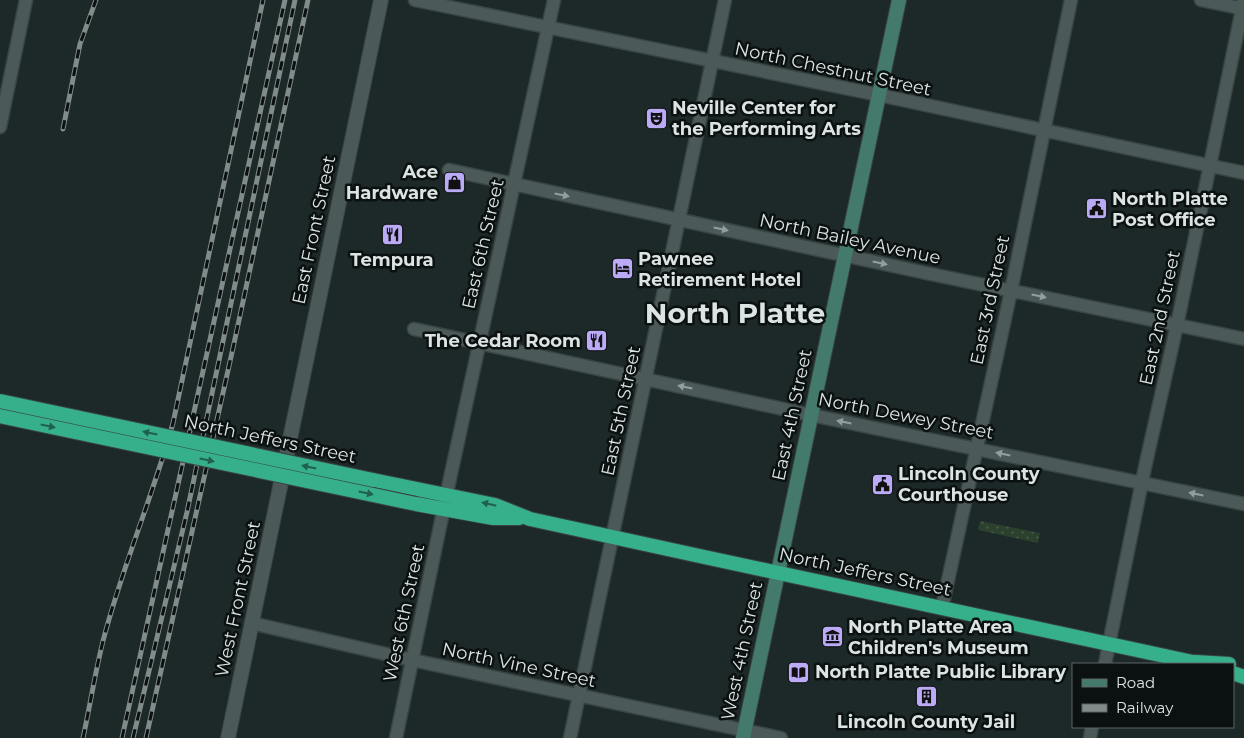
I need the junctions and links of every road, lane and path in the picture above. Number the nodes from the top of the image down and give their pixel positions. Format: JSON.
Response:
{"nodes":[{"id":1,"x":26,"y":0,"type":"edge"},
{"id":2,"x":381,"y":0,"type":"edge"},
{"id":3,"x":415,"y":0,"type":"edge"},
{"id":4,"x":554,"y":0,"type":"edge"},
{"id":5,"x":725,"y":0,"type":"edge"},
{"id":6,"x":899,"y":0,"type":"edge"},
{"id":7,"x":1071,"y":0,"type":"edge"},
{"id":8,"x":1201,"y":0,"type":"edge"},
{"id":9,"x":1243,"y":6,"type":"edge"},
{"id":10,"x":548,"y":28,"type":"junction"},
{"id":11,"x":712,"y":62,"type":"junction"},
{"id":12,"x":5,"y":81,"type":"edge"},
{"id":13,"x":879,"y":95,"type":"junction"},
{"id":14,"x":0,"y":127,"type":"edge"},
{"id":15,"x":1043,"y":131,"type":"junction"},
{"id":16,"x":1209,"y":166,"type":"junction"},
{"id":17,"x":448,"y":170,"type":"dead end"},
{"id":18,"x":1244,"y":174,"type":"edge"},
{"id":19,"x":514,"y":184,"type":"junction"},
{"id":20,"x":679,"y":220,"type":"junction"},
{"id":21,"x":844,"y":256,"type":"junction"},
{"id":22,"x":1011,"y":291,"type":"junction"},
{"id":23,"x":1178,"y":325,"type":"junction"},
{"id":24,"x":414,"y":329,"type":"dead end"},
{"id":25,"x":1244,"y":339,"type":"edge"},
{"id":26,"x":479,"y":342,"type":"junction"},
{"id":27,"x":646,"y":379,"type":"junction"},
{"id":28,"x":0,"y":401,"type":"edge"},
{"id":29,"x":811,"y":415,"type":"junction"},
{"id":30,"x":0,"y":416,"type":"edge"},
{"id":31,"x":976,"y":449,"type":"junction"},
{"id":32,"x":285,"y":467,"type":"joint"},
{"id":33,"x":1142,"y":482,"type":"junction"},
{"id":34,"x":418,"y":497,"type":"junction"},
{"id":35,"x":445,"y":502,"type":"junction"},
{"id":36,"x":1244,"y":504,"type":"edge"},
{"id":37,"x":612,"y":536,"type":"junction"},
{"id":38,"x":777,"y":573,"type":"junction"},
{"id":39,"x":942,"y":608,"type":"junction"},
{"id":40,"x":251,"y":623,"type":"junction"},
{"id":41,"x":1109,"y":643,"type":"junction"},
{"id":42,"x":412,"y":660,"type":"junction"},
{"id":43,"x":1105,"y":663,"type":"edge"},
{"id":44,"x":1197,"y":663,"type":"edge"},
{"id":45,"x":579,"y":695,"type":"junction"},
{"id":46,"x":743,"y":734,"type":"edge"},
{"id":47,"x":228,"y":738,"type":"edge"},
{"id":48,"x":396,"y":738,"type":"edge"},
{"id":49,"x":570,"y":738,"type":"edge"},
{"id":50,"x":781,"y":738,"type":"edge"}],
"edges":[{"from":1,"to":12,"type":"street"},
{"from":2,"to":32,"type":"street","name":"East Front Street"},
{"from":3,"to":10,"type":"street","name":"North Chestnut Street"},
{"from":4,"to":10,"type":"street","name":"East 6th Street"},
{"from":5,"to":11,"type":"street","name":"East 5th Street"},
{"from":6,"to":13,"type":"main road","name":"East 4th Street"},
{"from":7,"to":15,"type":"street","name":"East 3rd Street"},
{"from":8,"to":9,"type":"street"},
{"from":9,"to":16,"type":"street","name":"East 2nd Street"},
{"from":10,"to":11,"type":"street","name":"North Chestnut Street"},
{"from":10,"to":19,"type":"street","name":"East 6th Street"},
{"from":11,"to":13,"type":"street","name":"North Chestnut Street"},
{"from":11,"to":20,"type":"street","name":"East 5th Street"},
{"from":12,"to":14,"type":"street"},
{"from":13,"to":15,"type":"street","name":"North Chestnut Street"},
{"from":13,"to":21,"type":"main road","name":"East 4th Street"},
{"from":15,"to":16,"type":"street","name":"North Chestnut Street"},
{"from":15,"to":22,"type":"street","name":"East 3rd Street"},
{"from":16,"to":18,"type":"street","name":"North Chestnut Street"},
{"from":16,"to":23,"type":"street","name":"East 2nd Street"},
{"from":17,"to":19,"type":"street","name":"North Bailey Avenue"},
{"from":19,"to":20,"type":"street","name":"North Bailey Avenue","one_way":true},
{"from":19,"to":26,"type":"street","name":"East 6th Street"},
{"from":20,"to":21,"type":"street","name":"North Bailey Avenue","one_way":true},
{"from":20,"to":27,"type":"street","name":"East 5th Street"},
{"from":21,"to":22,"type":"street","name":"North Bailey Avenue","one_way":true},
{"from":21,"to":29,"type":"main road","name":"East 4th Street"},
{"from":22,"to":23,"type":"street","name":"North Bailey Avenue","one_way":true},
{"from":22,"to":31,"type":"street","name":"East 3rd Street"},
{"from":23,"to":25,"type":"street","name":"North Bailey Avenue"},
{"from":23,"to":33,"type":"street","name":"East 2nd Street"},
{"from":24,"to":26,"type":"street","name":"North Dewey Street"},
{"from":26,"to":27,"type":"street","name":"North Dewey Street"},
{"from":26,"to":35,"type":"street","name":"East 6th Street"},
{"from":29,"to":27,"type":"street","name":"North Dewey Street","one_way":true},
{"from":27,"to":37,"type":"street","name":"East 5th Street"},
{"from":34,"to":28,"type":"highway","name":"North Jeffers Street","one_way":true,"bridge":true},
{"from":31,"to":29,"type":"street","name":"North Dewey Street","one_way":true},
{"from":29,"to":38,"type":"main road","name":"East 4th Street"},
{"from":30,"to":34,"type":"highway","name":"North Jeffers Street","one_way":true,"bridge":true},
{"from":33,"to":31,"type":"street","name":"North Dewey Street","one_way":true},
{"from":31,"to":39,"type":"street","name":"East 3rd Street"},
{"from":32,"to":40,"type":"street","name":"West Front Street"},
{"from":36,"to":33,"type":"street","name":"North Dewey Street","one_way":true},
{"from":33,"to":41,"type":"street","name":"East 2nd Street"},
{"from":34,"to":35,"type":"highway","name":"North Jeffers Street"},
{"from":35,"to":37,"type":"highway","name":"North Jeffers Street"},
{"from":35,"to":42,"type":"street","name":"West 6th Street"},
{"from":37,"to":38,"type":"highway","name":"North Jeffers Street"},
{"from":37,"to":45,"type":"street","name":"East 5th Street"},
{"from":38,"to":39,"type":"highway","name":"North Jeffers Street"},
{"from":38,"to":46,"type":"main road","name":"West 4th Street"},
{"from":39,"to":41,"type":"highway","name":"North Jeffers Street"},
{"from":40,"to":42,"type":"street","name":"North Vine Street"},
{"from":40,"to":47,"type":"street","name":"West Front Street"},
{"from":41,"to":43,"type":"street","name":"East 2nd Street"},
{"from":41,"to":44,"type":"highway","name":"North Jeffers Street"},
{"from":42,"to":45,"type":"street","name":"North Vine Street"},
{"from":42,"to":48,"type":"street","name":"West 6th Street"},
{"from":45,"to":46,"type":"street","name":"North Vine Street"},
{"from":45,"to":49,"type":"street","name":"East 5th Street"},
{"from":46,"to":50,"type":"street","name":"North Vine Street"}]}
